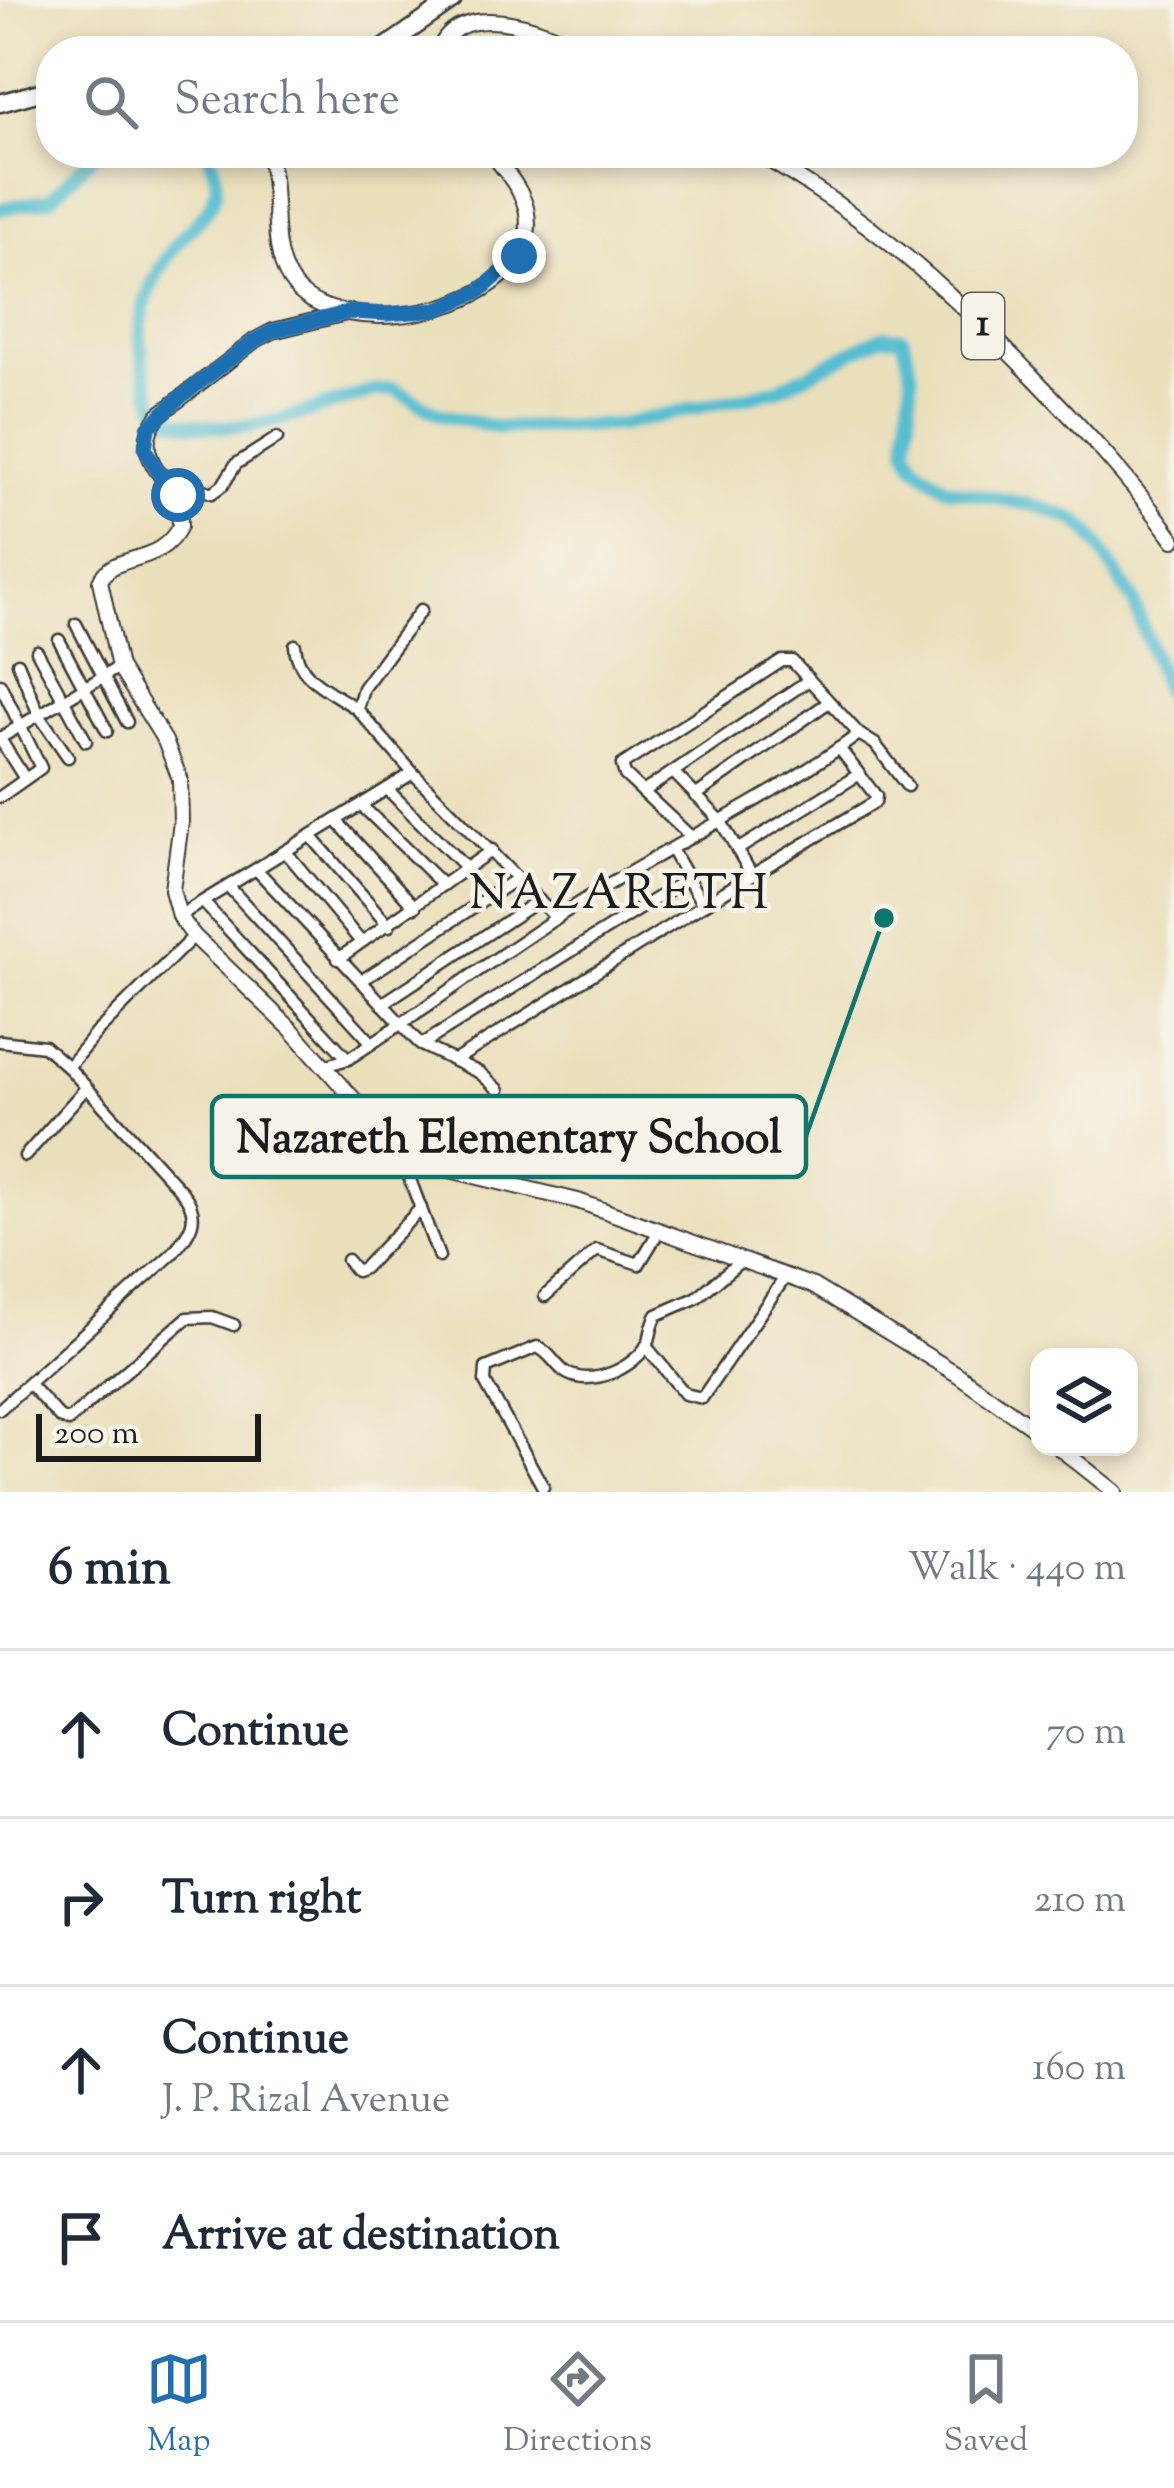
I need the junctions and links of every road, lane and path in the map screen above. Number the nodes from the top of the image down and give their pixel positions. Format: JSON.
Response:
{"nodes":[{"id":1,"x":454,"y":0,"type":"edge"},
{"id":2,"x":475,"y":6,"type":"dead end"},
{"id":3,"x":506,"y":6,"type":"dead end"},
{"id":4,"x":402,"y":36,"type":"edge"},
{"id":5,"x":442,"y":36,"type":"edge"},
{"id":6,"x":557,"y":36,"type":"edge"},
{"id":7,"x":36,"y":93,"type":"edge"},
{"id":8,"x":0,"y":103,"type":"edge"},
{"id":9,"x":271,"y":168,"type":"edge"},
{"id":10,"x":502,"y":168,"type":"edge"},
{"id":11,"x":780,"y":168,"type":"edge"},
{"id":12,"x":350,"y":312,"type":"junction"},
{"id":13,"x":277,"y":439,"type":"dead end"},
{"id":14,"x":164,"y":482,"type":"junction"},
{"id":15,"x":1174,"y":540,"type":"edge"},
{"id":16,"x":421,"y":610,"type":"dead end"},
{"id":17,"x":76,"y":624,"type":"dead end"},
{"id":18,"x":59,"y":640,"type":"dead end"},
{"id":19,"x":295,"y":645,"type":"dead end"},
{"id":20,"x":37,"y":651,"type":"dead end"},
{"id":21,"x":18,"y":663,"type":"dead end"},
{"id":22,"x":119,"y":667,"type":"junction"},
{"id":23,"x":104,"y":677,"type":"junction"},
{"id":24,"x":809,"y":680,"type":"junction"},
{"id":25,"x":0,"y":684,"type":"edge"},
{"id":26,"x":83,"y":692,"type":"junction"},
{"id":27,"x":829,"y":702,"type":"junction"},
{"id":28,"x":63,"y":704,"type":"junction"},
{"id":29,"x":357,"y":709,"type":"junction"},
{"id":30,"x":39,"y":715,"type":"junction"},
{"id":31,"x":127,"y":722,"type":"dead end"},
{"id":32,"x":21,"y":729,"type":"junction"},
{"id":33,"x":107,"y":731,"type":"dead end"},
{"id":34,"x":859,"y":734,"type":"junction"},
{"id":35,"x":0,"y":738,"type":"edge"},
{"id":36,"x":86,"y":741,"type":"dead end"},
{"id":37,"x":839,"y":748,"type":"junction"},
{"id":38,"x":68,"y":757,"type":"dead end"},
{"id":39,"x":413,"y":772,"type":"junction"},
{"id":40,"x":673,"y":772,"type":"junction"},
{"id":41,"x":858,"y":775,"type":"junction"},
{"id":42,"x":25,"y":779,"type":"junction"},
{"id":43,"x":907,"y":786,"type":"dead end"},
{"id":44,"x":386,"y":789,"type":"junction"},
{"id":45,"x":643,"y":792,"type":"junction"},
{"id":46,"x":1,"y":794,"type":"edge"},
{"id":47,"x":695,"y":796,"type":"junction"},
{"id":48,"x":362,"y":805,"type":"junction"},
{"id":49,"x":336,"y":820,"type":"junction"},
{"id":50,"x":720,"y":820,"type":"junction"},
{"id":51,"x":311,"y":836,"type":"junction"},
{"id":52,"x":691,"y":837,"type":"junction"},
{"id":53,"x":671,"y":849,"type":"junction"},
{"id":54,"x":492,"y":850,"type":"junction"},
{"id":55,"x":737,"y":850,"type":"junction"},
{"id":56,"x":286,"y":852,"type":"junction"},
{"id":57,"x":465,"y":867,"type":"junction"},
{"id":58,"x":257,"y":870,"type":"junction"},
{"id":59,"x":752,"y":875,"type":"junction"},
{"id":60,"x":516,"y":879,"type":"junction"},
{"id":61,"x":687,"y":879,"type":"junction"},
{"id":62,"x":443,"y":885,"type":"junction"},
{"id":63,"x":229,"y":886,"type":"junction"},
{"id":64,"x":538,"y":900,"type":"junction"},
{"id":65,"x":203,"y":902,"type":"junction"},
{"id":66,"x":703,"y":905,"type":"junction"},
{"id":67,"x":416,"y":908,"type":"junction"},
{"id":68,"x":179,"y":916,"type":"junction"},
{"id":69,"x":557,"y":919,"type":"junction"},
{"id":70,"x":389,"y":926,"type":"junction"},
{"id":71,"x":194,"y":936,"type":"junction"},
{"id":72,"x":361,"y":942,"type":"junction"},
{"id":73,"x":338,"y":959,"type":"junction"},
{"id":74,"x":361,"y":981,"type":"junction"},
{"id":75,"x":382,"y":1004,"type":"junction"},
{"id":76,"x":400,"y":1022,"type":"junction"},
{"id":77,"x":0,"y":1041,"type":"edge"},
{"id":78,"x":372,"y":1043,"type":"junction"},
{"id":79,"x":421,"y":1046,"type":"junction"},
{"id":80,"x":348,"y":1059,"type":"junction"},
{"id":81,"x":454,"y":1061,"type":"junction"},
{"id":82,"x":324,"y":1066,"type":"junction"},
{"id":83,"x":68,"y":1067,"type":"junction"},
{"id":84,"x":86,"y":1088,"type":"junction"},
{"id":85,"x":499,"y":1090,"type":"dead end"},
{"id":86,"x":396,"y":1142,"type":"junction"},
{"id":87,"x":25,"y":1156,"type":"dead end"},
{"id":88,"x":421,"y":1208,"type":"junction"},
{"id":89,"x":659,"y":1231,"type":"junction"},
{"id":90,"x":439,"y":1257,"type":"dead end"},
{"id":91,"x":347,"y":1260,"type":"dead end"},
{"id":92,"x":742,"y":1260,"type":"junction"},
{"id":93,"x":786,"y":1276,"type":"junction"},
{"id":94,"x":545,"y":1296,"type":"dead end"},
{"id":95,"x":234,"y":1324,"type":"dead end"},
{"id":96,"x":646,"y":1346,"type":"junction"},
{"id":97,"x":30,"y":1385,"type":"junction"},
{"id":98,"x":0,"y":1409,"type":"edge"},
{"id":99,"x":1030,"y":1426,"type":"edge"},
{"id":100,"x":1069,"y":1456,"type":"edge"},
{"id":101,"x":543,"y":1487,"type":"dead end"},
{"id":102,"x":1114,"y":1492,"type":"edge"}],
"edges":[{"from":1,"to":4,"type":"highway"},
{"from":2,"to":5,"type":"main road"},
{"from":3,"to":6,"type":"main road"},
{"from":7,"to":8,"type":"highway"},
{"from":9,"to":12,"type":"main road"},
{"from":10,"to":12,"type":"main road"},
{"from":11,"to":15,"type":"main road","number":"1"},
{"from":12,"to":14,"type":"main road"},
{"from":13,"to":14,"type":"street"},
{"from":14,"to":22,"type":"main road"},
{"from":16,"to":29,"type":"street"},
{"from":17,"to":23,"type":"street"},
{"from":18,"to":26,"type":"street"},
{"from":19,"to":29,"type":"street"},
{"from":20,"to":28,"type":"street"},
{"from":21,"to":30,"type":"street"},
{"from":22,"to":23,"type":"street"},
{"from":22,"to":68,"type":"main road"},
{"from":23,"to":26,"type":"street"},
{"from":23,"to":31,"type":"street"},
{"from":24,"to":27,"type":"street"},
{"from":24,"to":40,"type":"street"},
{"from":24,"to":45,"type":"street"},
{"from":25,"to":32,"type":"street"},
{"from":26,"to":28,"type":"street"},
{"from":26,"to":33,"type":"street"},
{"from":27,"to":34,"type":"street"},
{"from":27,"to":47,"type":"street"},
{"from":28,"to":30,"type":"street"},
{"from":28,"to":36,"type":"street"},
{"from":29,"to":39,"type":"street"},
{"from":30,"to":32,"type":"street"},
{"from":30,"to":38,"type":"street"},
{"from":32,"to":35,"type":"street"},
{"from":32,"to":42,"type":"street"},
{"from":34,"to":37,"type":"street"},
{"from":34,"to":43,"type":"street"},
{"from":35,"to":42,"type":"street"},
{"from":37,"to":41,"type":"street"},
{"from":37,"to":50,"type":"street"},
{"from":39,"to":44,"type":"street"},
{"from":39,"to":54,"type":"street"},
{"from":40,"to":45,"type":"street"},
{"from":40,"to":47,"type":"street"},
{"from":41,"to":55,"type":"street"},
{"from":41,"to":59,"type":"street"},
{"from":42,"to":46,"type":"street"},
{"from":44,"to":48,"type":"street"},
{"from":44,"to":57,"type":"street"},
{"from":45,"to":52,"type":"street"},
{"from":47,"to":50,"type":"street"},
{"from":48,"to":49,"type":"street"},
{"from":48,"to":62,"type":"street"},
{"from":49,"to":51,"type":"street"},
{"from":49,"to":67,"type":"street"},
{"from":50,"to":52,"type":"street"},
{"from":50,"to":55,"type":"street"},
{"from":51,"to":56,"type":"street"},
{"from":51,"to":70,"type":"street"},
{"from":52,"to":53,"type":"street"},
{"from":53,"to":61,"type":"street"},
{"from":53,"to":69,"type":"street"},
{"from":54,"to":57,"type":"street"},
{"from":54,"to":60,"type":"street"},
{"from":55,"to":59,"type":"street"},
{"from":56,"to":58,"type":"street"},
{"from":56,"to":72,"type":"street"},
{"from":57,"to":62,"type":"street"},
{"from":58,"to":63,"type":"street"},
{"from":58,"to":73,"type":"street"},
{"from":59,"to":66,"type":"street"},
{"from":60,"to":64,"type":"street"},
{"from":60,"to":74,"type":"street"},
{"from":61,"to":66,"type":"street"},
{"from":61,"to":79,"type":"street"},
{"from":62,"to":67,"type":"street"},
{"from":63,"to":65,"type":"street"},
{"from":63,"to":78,"type":"street"},
{"from":64,"to":69,"type":"street"},
{"from":64,"to":75,"type":"street"},
{"from":65,"to":68,"type":"street"},
{"from":65,"to":80,"type":"street"},
{"from":66,"to":81,"type":"street"},
{"from":67,"to":70,"type":"street"},
{"from":68,"to":71,"type":"main road"},
{"from":69,"to":76,"type":"street"},
{"from":70,"to":72,"type":"street"},
{"from":71,"to":82,"type":"main road"},
{"from":71,"to":83,"type":"street"},
{"from":72,"to":73,"type":"street"},
{"from":73,"to":74,"type":"street"},
{"from":74,"to":75,"type":"street"},
{"from":75,"to":76,"type":"street"},
{"from":76,"to":78,"type":"street"},
{"from":76,"to":79,"type":"street"},
{"from":77,"to":83,"type":"street"},
{"from":78,"to":80,"type":"street"},
{"from":79,"to":81,"type":"street"},
{"from":80,"to":82,"type":"street"},
{"from":81,"to":85,"type":"street"},
{"from":82,"to":86,"type":"main road"},
{"from":83,"to":84,"type":"street"},
{"from":84,"to":87,"type":"street"},
{"from":84,"to":97,"type":"street"},
{"from":86,"to":88,"type":"street"},
{"from":86,"to":89,"type":"main road"},
{"from":88,"to":90,"type":"street"},
{"from":88,"to":91,"type":"street"},
{"from":89,"to":92,"type":"main road"},
{"from":89,"to":94,"type":"street"},
{"from":92,"to":93,"type":"main road"},
{"from":92,"to":96,"type":"street"},
{"from":93,"to":96,"type":"street"},
{"from":93,"to":99,"type":"main road"},
{"from":95,"to":97,"type":"street"},
{"from":96,"to":101,"type":"street"},
{"from":97,"to":98,"type":"street"},
{"from":100,"to":102,"type":"main road"}]}
